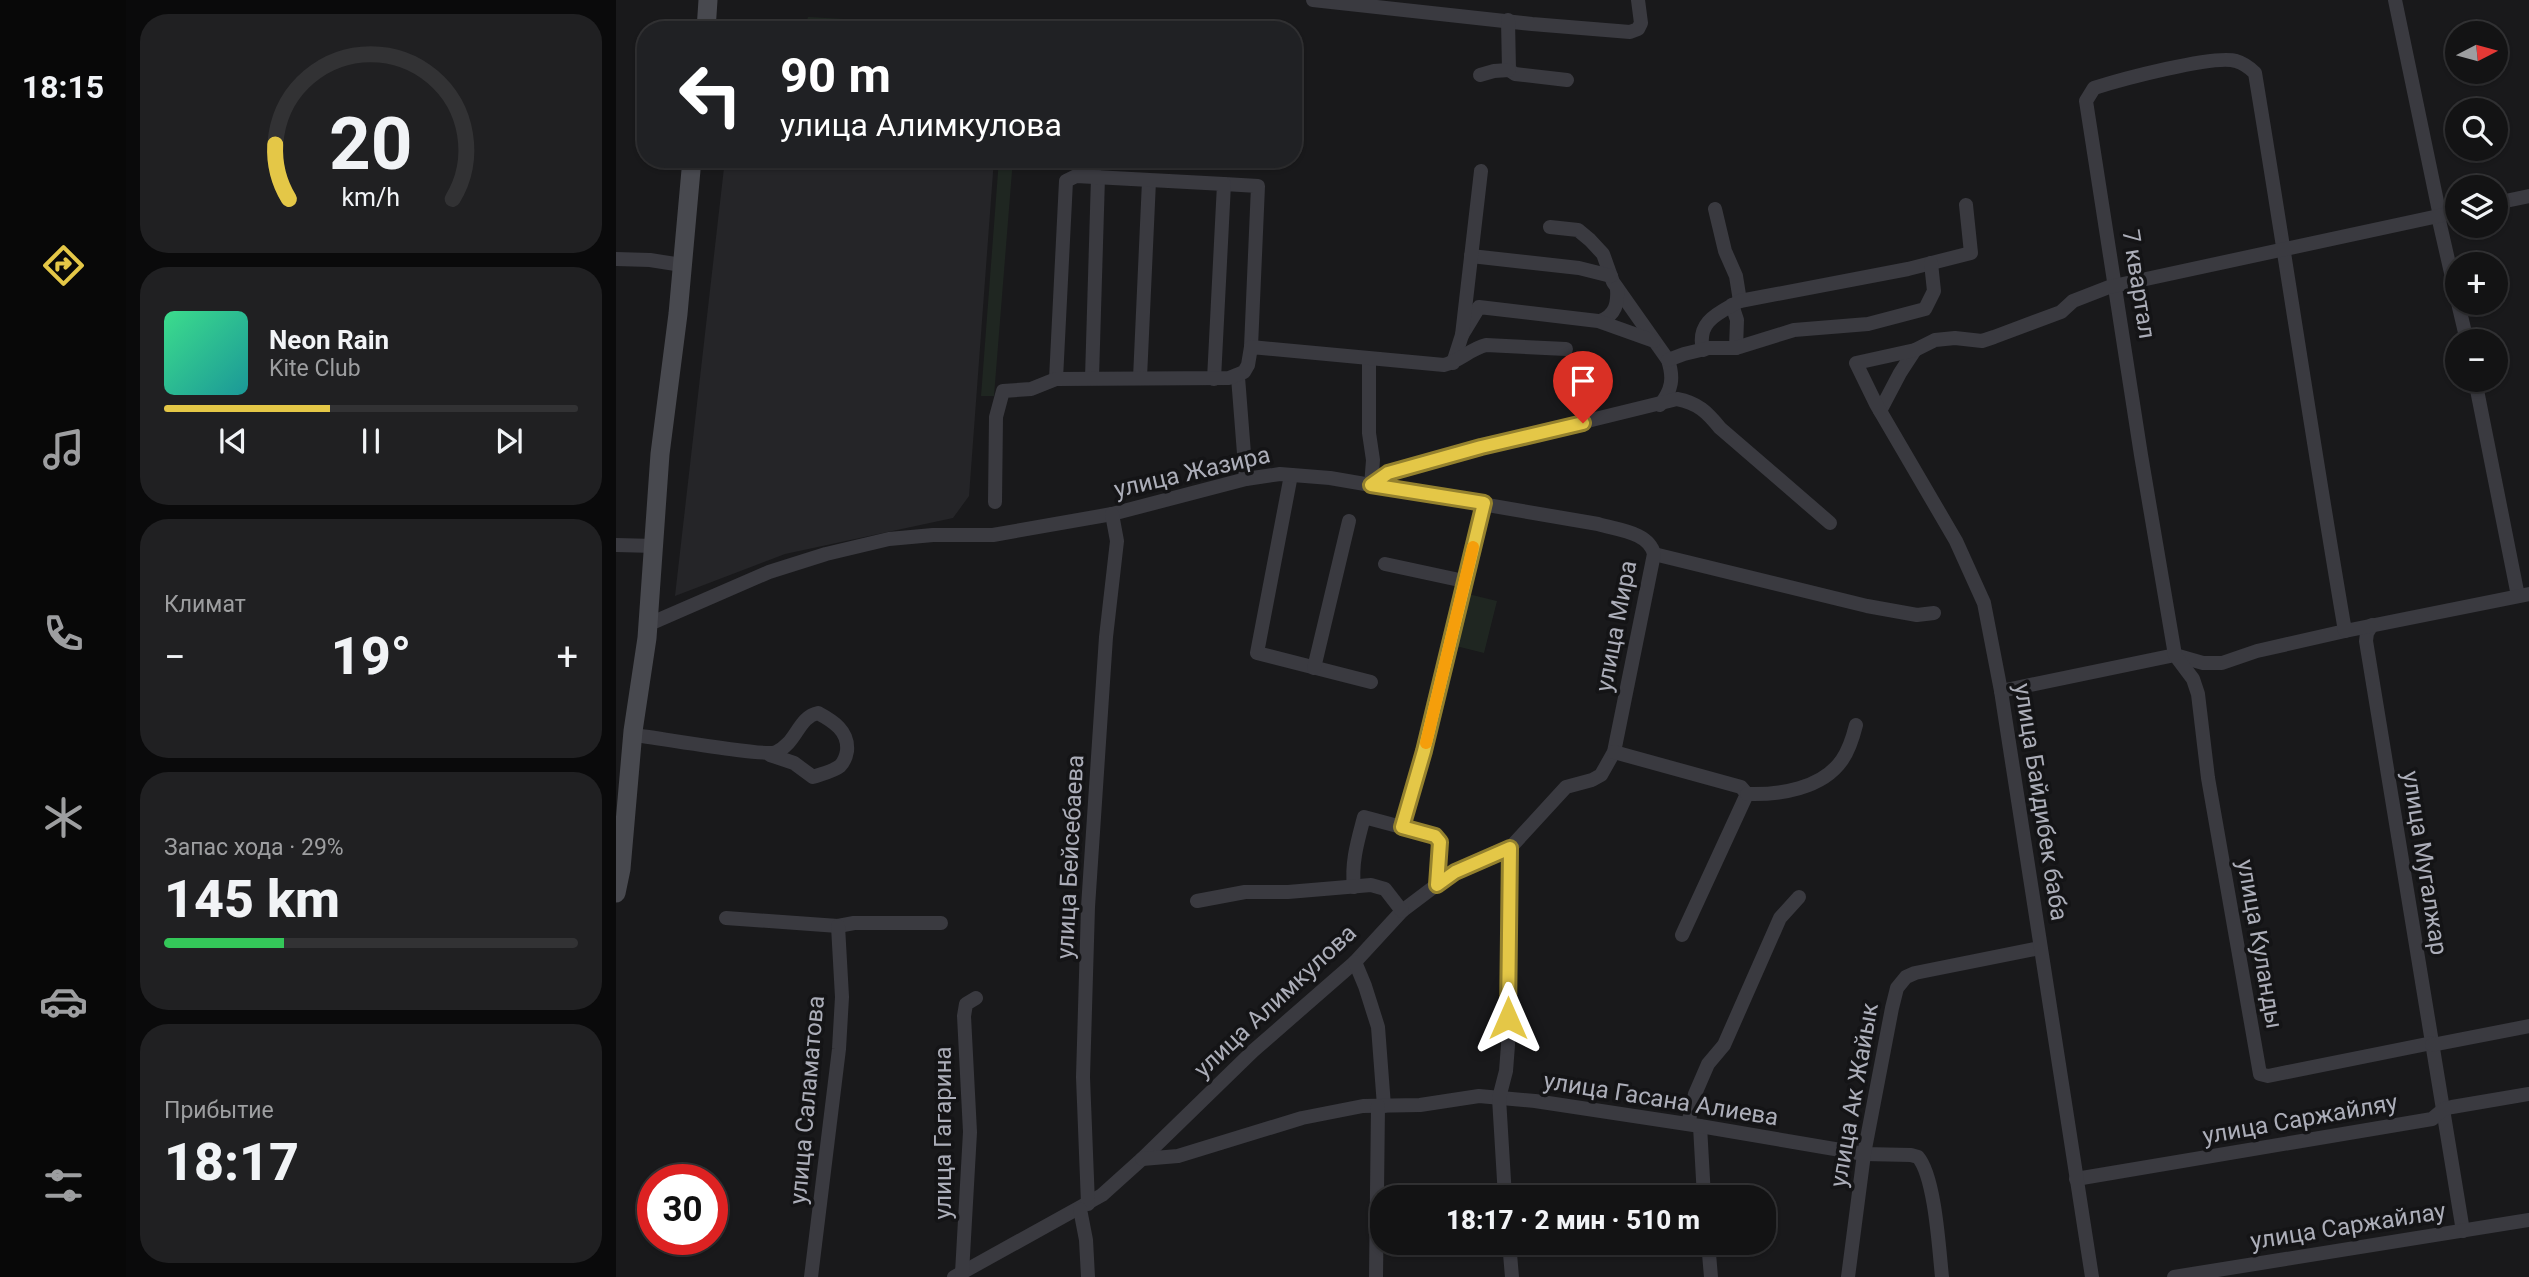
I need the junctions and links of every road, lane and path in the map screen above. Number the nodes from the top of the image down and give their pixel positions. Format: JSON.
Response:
{"nodes":[{"id":1,"x":708,"y":0,"type":"edge"},
{"id":2,"x":1313,"y":0,"type":"edge"},
{"id":3,"x":1638,"y":0,"type":"edge"},
{"id":4,"x":2395,"y":0,"type":"edge"},
{"id":5,"x":1508,"y":20,"type":"junction"},
{"id":6,"x":707,"y":21,"type":"edge"},
{"id":7,"x":1509,"y":70,"type":"junction"},
{"id":8,"x":1480,"y":75,"type":"dead end"},
{"id":9,"x":1567,"y":80,"type":"dead end"},
{"id":10,"x":691,"y":168,"type":"edge"},
{"id":11,"x":1481,"y":171,"type":"dead end"},
{"id":12,"x":1098,"y":177,"type":"junction"},
{"id":13,"x":1149,"y":181,"type":"junction"},
{"id":14,"x":1224,"y":184,"type":"junction"},
{"id":15,"x":2529,"y":196,"type":"edge"},
{"id":16,"x":2508,"y":200,"type":"edge"},
{"id":17,"x":1966,"y":205,"type":"dead end"},
{"id":18,"x":1715,"y":209,"type":"dead end"},
{"id":19,"x":2445,"y":215,"type":"edge"},
{"id":20,"x":2439,"y":216,"type":"junction"},
{"id":21,"x":1550,"y":227,"type":"dead end"},
{"id":22,"x":2284,"y":249,"type":"junction"},
{"id":23,"x":2447,"y":252,"type":"edge"},
{"id":24,"x":1471,"y":256,"type":"junction"},
{"id":25,"x":616,"y":260,"type":"edge"},
{"id":26,"x":1931,"y":263,"type":"junction"},
{"id":27,"x":682,"y":265,"type":"junction"},
{"id":28,"x":1614,"y":282,"type":"junction"},
{"id":29,"x":2116,"y":286,"type":"junction"},
{"id":30,"x":1736,"y":303,"type":"junction"},
{"id":31,"x":1600,"y":321,"type":"junction"},
{"id":32,"x":1462,"y":335,"type":"junction"},
{"id":33,"x":1654,"y":341,"type":"junction"},
{"id":34,"x":1251,"y":347,"type":"junction"},
{"id":35,"x":1736,"y":348,"type":"junction"},
{"id":36,"x":1566,"y":349,"type":"dead end"},
{"id":37,"x":1703,"y":350,"type":"junction"},
{"id":38,"x":1915,"y":350,"type":"junction"},
{"id":39,"x":1369,"y":359,"type":"junction"},
{"id":40,"x":1668,"y":360,"type":"junction"},
{"id":41,"x":1453,"y":363,"type":"junction"},
{"id":42,"x":1238,"y":377,"type":"junction"},
{"id":43,"x":1092,"y":378,"type":"junction"},
{"id":44,"x":1140,"y":378,"type":"junction"},
{"id":45,"x":1056,"y":379,"type":"junction"},
{"id":46,"x":1214,"y":379,"type":"junction"},
{"id":47,"x":2478,"y":392,"type":"edge"},
{"id":48,"x":1660,"y":405,"type":"junction"},
{"id":49,"x":1880,"y":411,"type":"junction"},
{"id":50,"x":1291,"y":475,"type":"junction"},
{"id":51,"x":1246,"y":479,"type":"junction"},
{"id":52,"x":1371,"y":485,"type":"junction"},
{"id":53,"x":995,"y":502,"type":"dead end"},
{"id":54,"x":1484,"y":503,"type":"junction"},
{"id":55,"x":1112,"y":514,"type":"junction"},
{"id":56,"x":1349,"y":521,"type":"dead end"},
{"id":57,"x":1830,"y":523,"type":"dead end"},
{"id":58,"x":616,"y":545,"type":"edge"},
{"id":59,"x":655,"y":546,"type":"junction"},
{"id":60,"x":1654,"y":554,"type":"junction"},
{"id":61,"x":1385,"y":564,"type":"dead end"},
{"id":62,"x":1464,"y":581,"type":"junction"},
{"id":63,"x":2524,"y":595,"type":"edge"},
{"id":64,"x":1934,"y":613,"type":"dead end"},
{"id":65,"x":647,"y":625,"type":"junction"},
{"id":66,"x":2372,"y":625,"type":"junction"},
{"id":67,"x":2344,"y":631,"type":"junction"},
{"id":68,"x":2175,"y":655,"type":"junction"},
{"id":69,"x":1314,"y":668,"type":"junction"},
{"id":70,"x":1371,"y":682,"type":"dead end"},
{"id":71,"x":2001,"y":691,"type":"junction"},
{"id":72,"x":1856,"y":725,"type":"dead end"},
{"id":73,"x":633,"y":733,"type":"junction"},
{"id":74,"x":1614,"y":752,"type":"junction"},
{"id":75,"x":770,"y":755,"type":"junction"},
{"id":76,"x":616,"y":773,"type":"edge"},
{"id":77,"x":1747,"y":794,"type":"junction"},
{"id":78,"x":1402,"y":827,"type":"junction"},
{"id":79,"x":1510,"y":848,"type":"junction"},
{"id":80,"x":619,"y":856,"type":"edge"},
{"id":81,"x":1437,"y":885,"type":"junction"},
{"id":82,"x":1354,"y":887,"type":"junction"},
{"id":83,"x":616,"y":893,"type":"edge"},
{"id":84,"x":1799,"y":897,"type":"dead end"},
{"id":85,"x":1197,"y":901,"type":"dead end"},
{"id":86,"x":1402,"y":911,"type":"junction"},
{"id":87,"x":726,"y":918,"type":"dead end"},
{"id":88,"x":941,"y":923,"type":"dead end"},
{"id":89,"x":838,"y":926,"type":"junction"},
{"id":90,"x":1682,"y":935,"type":"dead end"},
{"id":91,"x":2040,"y":948,"type":"junction"},
{"id":92,"x":1355,"y":962,"type":"junction"},
{"id":93,"x":976,"y":998,"type":"dead end"},
{"id":94,"x":2529,"y":1026,"type":"edge"},
{"id":95,"x":2432,"y":1044,"type":"junction"},
{"id":96,"x":2529,"y":1094,"type":"edge"},
{"id":97,"x":1499,"y":1098,"type":"junction"},
{"id":98,"x":1381,"y":1106,"type":"junction"},
{"id":99,"x":2444,"y":1109,"type":"junction"},
{"id":100,"x":1694,"y":1125,"type":"junction"},
{"id":101,"x":1864,"y":1154,"type":"junction"},
{"id":102,"x":1142,"y":1159,"type":"junction"},
{"id":103,"x":2076,"y":1179,"type":"junction"},
{"id":104,"x":1504,"y":1185,"type":"edge"},
{"id":105,"x":1702,"y":1185,"type":"edge"},
{"id":106,"x":1084,"y":1207,"type":"junction"},
{"id":107,"x":2529,"y":1220,"type":"edge"},
{"id":108,"x":2463,"y":1231,"type":"junction"},
{"id":109,"x":1510,"y":1255,"type":"edge"},
{"id":110,"x":1709,"y":1255,"type":"edge"},
{"id":111,"x":957,"y":1276,"type":"edge"},
{"id":112,"x":811,"y":1277,"type":"edge"},
{"id":113,"x":1088,"y":1277,"type":"edge"},
{"id":114,"x":1376,"y":1277,"type":"edge"},
{"id":115,"x":1512,"y":1277,"type":"edge"},
{"id":116,"x":1711,"y":1277,"type":"edge"},
{"id":117,"x":1848,"y":1277,"type":"edge"},
{"id":118,"x":1942,"y":1277,"type":"edge"},
{"id":119,"x":2092,"y":1277,"type":"edge"},
{"id":120,"x":2174,"y":1277,"type":"edge"}],
"edges":[{"from":1,"to":6,"type":"main road"},
{"from":2,"to":5,"type":"street"},
{"from":3,"to":5,"type":"street"},
{"from":4,"to":20,"type":"street"},
{"from":5,"to":7,"type":"street"},
{"from":7,"to":8,"type":"street"},
{"from":7,"to":9,"type":"street"},
{"from":10,"to":27,"type":"main road"},
{"from":11,"to":24,"type":"street"},
{"from":12,"to":13,"type":"street"},
{"from":12,"to":43,"type":"street"},
{"from":12,"to":45,"type":"street"},
{"from":13,"to":14,"type":"street"},
{"from":13,"to":44,"type":"street"},
{"from":14,"to":34,"type":"street"},
{"from":14,"to":46,"type":"street"},
{"from":15,"to":16,"type":"street"},
{"from":17,"to":26,"type":"street"},
{"from":18,"to":30,"type":"street"},
{"from":19,"to":20,"type":"street"},
{"from":20,"to":22,"type":"street"},
{"from":20,"to":23,"type":"street"},
{"from":21,"to":28,"type":"street"},
{"from":22,"to":29,"type":"street"},
{"from":22,"to":29,"type":"street","name":"7 квартал"},
{"from":22,"to":67,"type":"street"},
{"from":24,"to":28,"type":"street"},
{"from":24,"to":32,"type":"street"},
{"from":25,"to":27,"type":"street"},
{"from":26,"to":30,"type":"street"},
{"from":26,"to":35,"type":"street"},
{"from":27,"to":59,"type":"main road"},
{"from":28,"to":31,"type":"street"},
{"from":28,"to":33,"type":"street"},
{"from":29,"to":38,"type":"street"},
{"from":29,"to":68,"type":"street","name":"7 квартал"},
{"from":30,"to":35,"type":"street"},
{"from":30,"to":37,"type":"street"},
{"from":31,"to":32,"type":"street"},
{"from":31,"to":33,"type":"street"},
{"from":32,"to":41,"type":"street"},
{"from":33,"to":40,"type":"street"},
{"from":34,"to":39,"type":"street"},
{"from":34,"to":42,"type":"street"},
{"from":35,"to":37,"type":"street"},
{"from":36,"to":41,"type":"street"},
{"from":37,"to":40,"type":"street"},
{"from":38,"to":49,"type":"street"},
{"from":38,"to":49,"type":"street","name":"улица Байдибек баба"},
{"from":39,"to":41,"type":"street"},
{"from":39,"to":52,"type":"street"},
{"from":40,"to":48,"type":"street"},
{"from":42,"to":46,"type":"street"},
{"from":42,"to":51,"type":"street"},
{"from":43,"to":44,"type":"street"},
{"from":43,"to":45,"type":"street"},
{"from":44,"to":46,"type":"street"},
{"from":45,"to":53,"type":"street"},
{"from":47,"to":63,"type":"street"},
{"from":48,"to":52,"type":"street"},
{"from":48,"to":57,"type":"street"},
{"from":49,"to":71,"type":"street","name":"улица Байдибек баба"},
{"from":50,"to":51,"type":"street","name":"улица Жазира"},
{"from":50,"to":52,"type":"street","name":"улица Жазира"},
{"from":50,"to":69,"type":"street"},
{"from":51,"to":55,"type":"street","name":"улица Жазира"},
{"from":52,"to":54,"type":"street","name":"улица Мира"},
{"from":54,"to":60,"type":"street","name":"улица Мира"},
{"from":54,"to":62,"type":"street"},
{"from":55,"to":65,"type":"street","name":"улица Жазира"},
{"from":55,"to":106,"type":"street","name":"улица Бейсебаева"},
{"from":56,"to":69,"type":"street"},
{"from":58,"to":59,"type":"street"},
{"from":59,"to":65,"type":"main road"},
{"from":60,"to":64,"type":"street"},
{"from":60,"to":74,"type":"street","name":"улица Мира"},
{"from":61,"to":62,"type":"street"},
{"from":62,"to":78,"type":"street"},
{"from":63,"to":66,"type":"street"},
{"from":65,"to":73,"type":"main road"},
{"from":66,"to":67,"type":"street"},
{"from":66,"to":95,"type":"street","name":"улица Мугалжар"},
{"from":67,"to":68,"type":"street"},
{"from":68,"to":71,"type":"street"},
{"from":68,"to":95,"type":"street","name":"улица Куланды"},
{"from":69,"to":70,"type":"street"},
{"from":71,"to":91,"type":"street","name":"улица Байдибек баба"},
{"from":72,"to":77,"type":"street"},
{"from":73,"to":75,"type":"street"},
{"from":73,"to":76,"type":"main road"},
{"from":73,"to":80,"type":"main road"},
{"from":74,"to":77,"type":"street"},
{"from":74,"to":79,"type":"street","name":"улица Алимкулова"},
{"from":75,"to":75,"type":"street"},
{"from":77,"to":90,"type":"street"},
{"from":78,"to":81,"type":"street"},
{"from":78,"to":82,"type":"street"},
{"from":79,"to":81,"type":"street","name":"улица Алимкулова"},
{"from":79,"to":97,"type":"street"},
{"from":80,"to":83,"type":"main road"},
{"from":81,"to":86,"type":"street","name":"улица Алимкулова"},
{"from":82,"to":85,"type":"street"},
{"from":82,"to":86,"type":"street"},
{"from":84,"to":100,"type":"street"},
{"from":86,"to":92,"type":"street","name":"улица Алимкулова"},
{"from":87,"to":89,"type":"street"},
{"from":88,"to":89,"type":"street"},
{"from":89,"to":112,"type":"street","name":"улица Саламатова"},
{"from":91,"to":101,"type":"street","name":"улица Ак Жайык"},
{"from":91,"to":103,"type":"street","name":"улица Байдибек баба"},
{"from":92,"to":98,"type":"street"},
{"from":92,"to":102,"type":"street","name":"улица Алимкулова"},
{"from":93,"to":111,"type":"street","name":"улица Гагарина"},
{"from":94,"to":95,"type":"street"},
{"from":95,"to":99,"type":"street","name":"улица Мугалжар"},
{"from":96,"to":99,"type":"street","name":"улица Саржайляу"},
{"from":97,"to":98,"type":"street","name":"улица Гасана Алиева"},
{"from":97,"to":100,"type":"street","name":"улица Гасана Алиева"},
{"from":97,"to":104,"type":"street"},
{"from":98,"to":102,"type":"street","name":"улица Гасана Алиева"},
{"from":98,"to":114,"type":"street"},
{"from":99,"to":103,"type":"street","name":"улица Саржайляу"},
{"from":99,"to":108,"type":"street","name":"улица Мугалжар"},
{"from":100,"to":101,"type":"street","name":"улица Гасана Алиева"},
{"from":100,"to":105,"type":"street"},
{"from":101,"to":117,"type":"street","name":"улица Ак Жайык"},
{"from":101,"to":118,"type":"street","name":"улица Гасана Алиева"},
{"from":102,"to":106,"type":"street","name":"улица Алимкулова"},
{"from":103,"to":119,"type":"street","name":"улица Байдибек баба"},
{"from":106,"to":111,"type":"street","name":"улица Алимкулова"},
{"from":106,"to":113,"type":"street","name":"улица Бейсебаева"},
{"from":107,"to":108,"type":"street","name":"улица Саржайлау"},
{"from":108,"to":120,"type":"street","name":"улица Саржайлау"},
{"from":109,"to":115,"type":"street"},
{"from":110,"to":116,"type":"street"}]}
